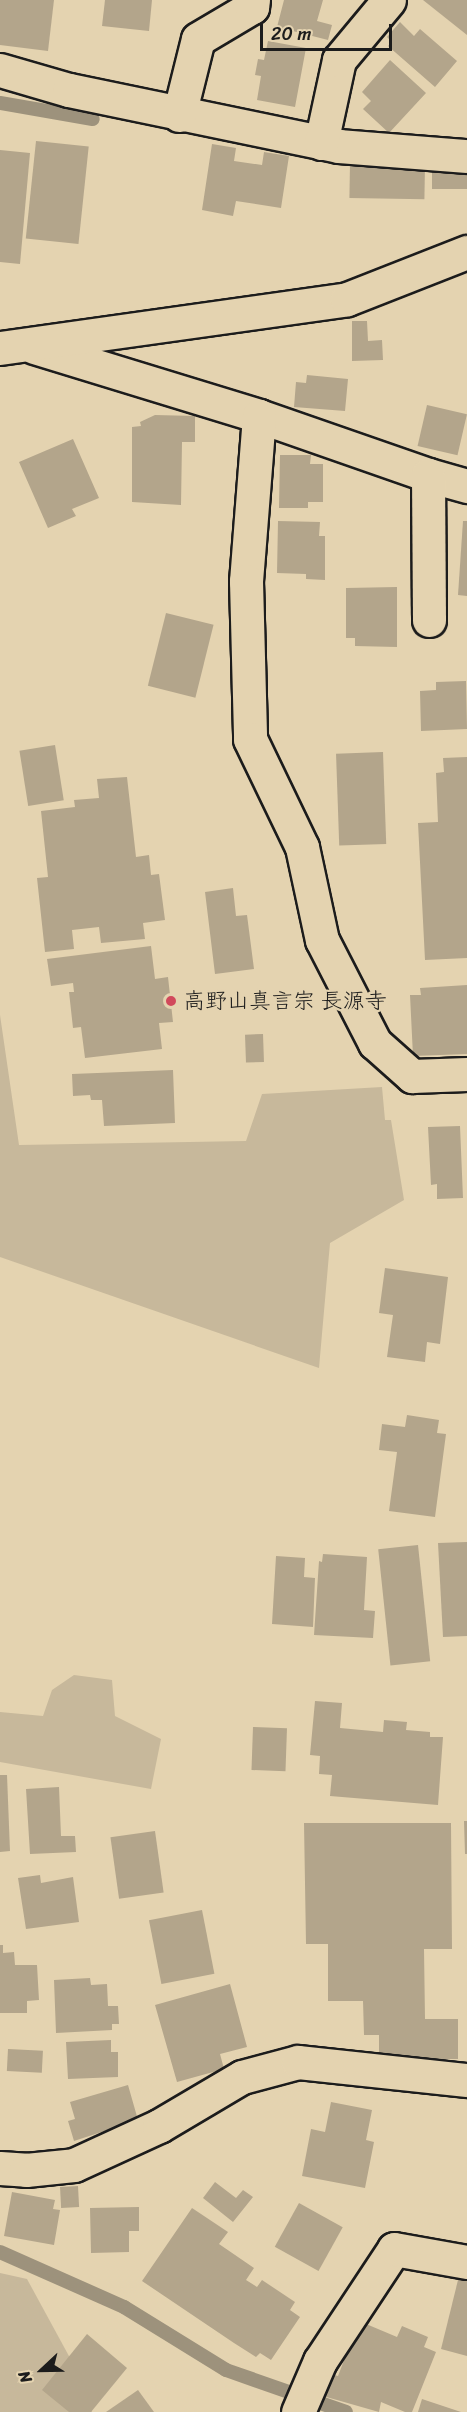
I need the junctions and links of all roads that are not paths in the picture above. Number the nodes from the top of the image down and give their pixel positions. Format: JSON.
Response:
{"nodes":[{"id":1,"x":253,"y":0,"type":"edge"},
{"id":2,"x":389,"y":0,"type":"edge"},
{"id":3,"x":0,"y":70,"type":"edge"},
{"id":4,"x":179,"y":115,"type":"junction"},
{"id":5,"x":321,"y":143,"type":"junction"},
{"id":6,"x":467,"y":156,"type":"edge"},
{"id":7,"x":467,"y":252,"type":"edge"},
{"id":8,"x":12,"y":346,"type":"edge"},
{"id":9,"x":259,"y":416,"type":"junction"},
{"id":10,"x":428,"y":475,"type":"junction"},
{"id":11,"x":467,"y":486,"type":"edge"},
{"id":12,"x":429,"y":620,"type":"dead end"},
{"id":13,"x":467,"y":1074,"type":"edge"},
{"id":14,"x":467,"y":2080,"type":"edge"},
{"id":15,"x":0,"y":2168,"type":"edge"},
{"id":16,"x":467,"y":2262,"type":"edge"},
{"id":17,"x":298,"y":2412,"type":"edge"}],
"edges":[{"from":1,"to":4,"type":"street"},
{"from":2,"to":5,"type":"street"},
{"from":3,"to":4,"type":"street"},
{"from":4,"to":5,"type":"street"},
{"from":5,"to":6,"type":"street"},
{"from":7,"to":8,"type":"street"},
{"from":8,"to":9,"type":"street"},
{"from":9,"to":10,"type":"street"},
{"from":9,"to":13,"type":"street"},
{"from":10,"to":11,"type":"street"},
{"from":10,"to":12,"type":"street"},
{"from":14,"to":15,"type":"street"},
{"from":16,"to":17,"type":"street"}]}
